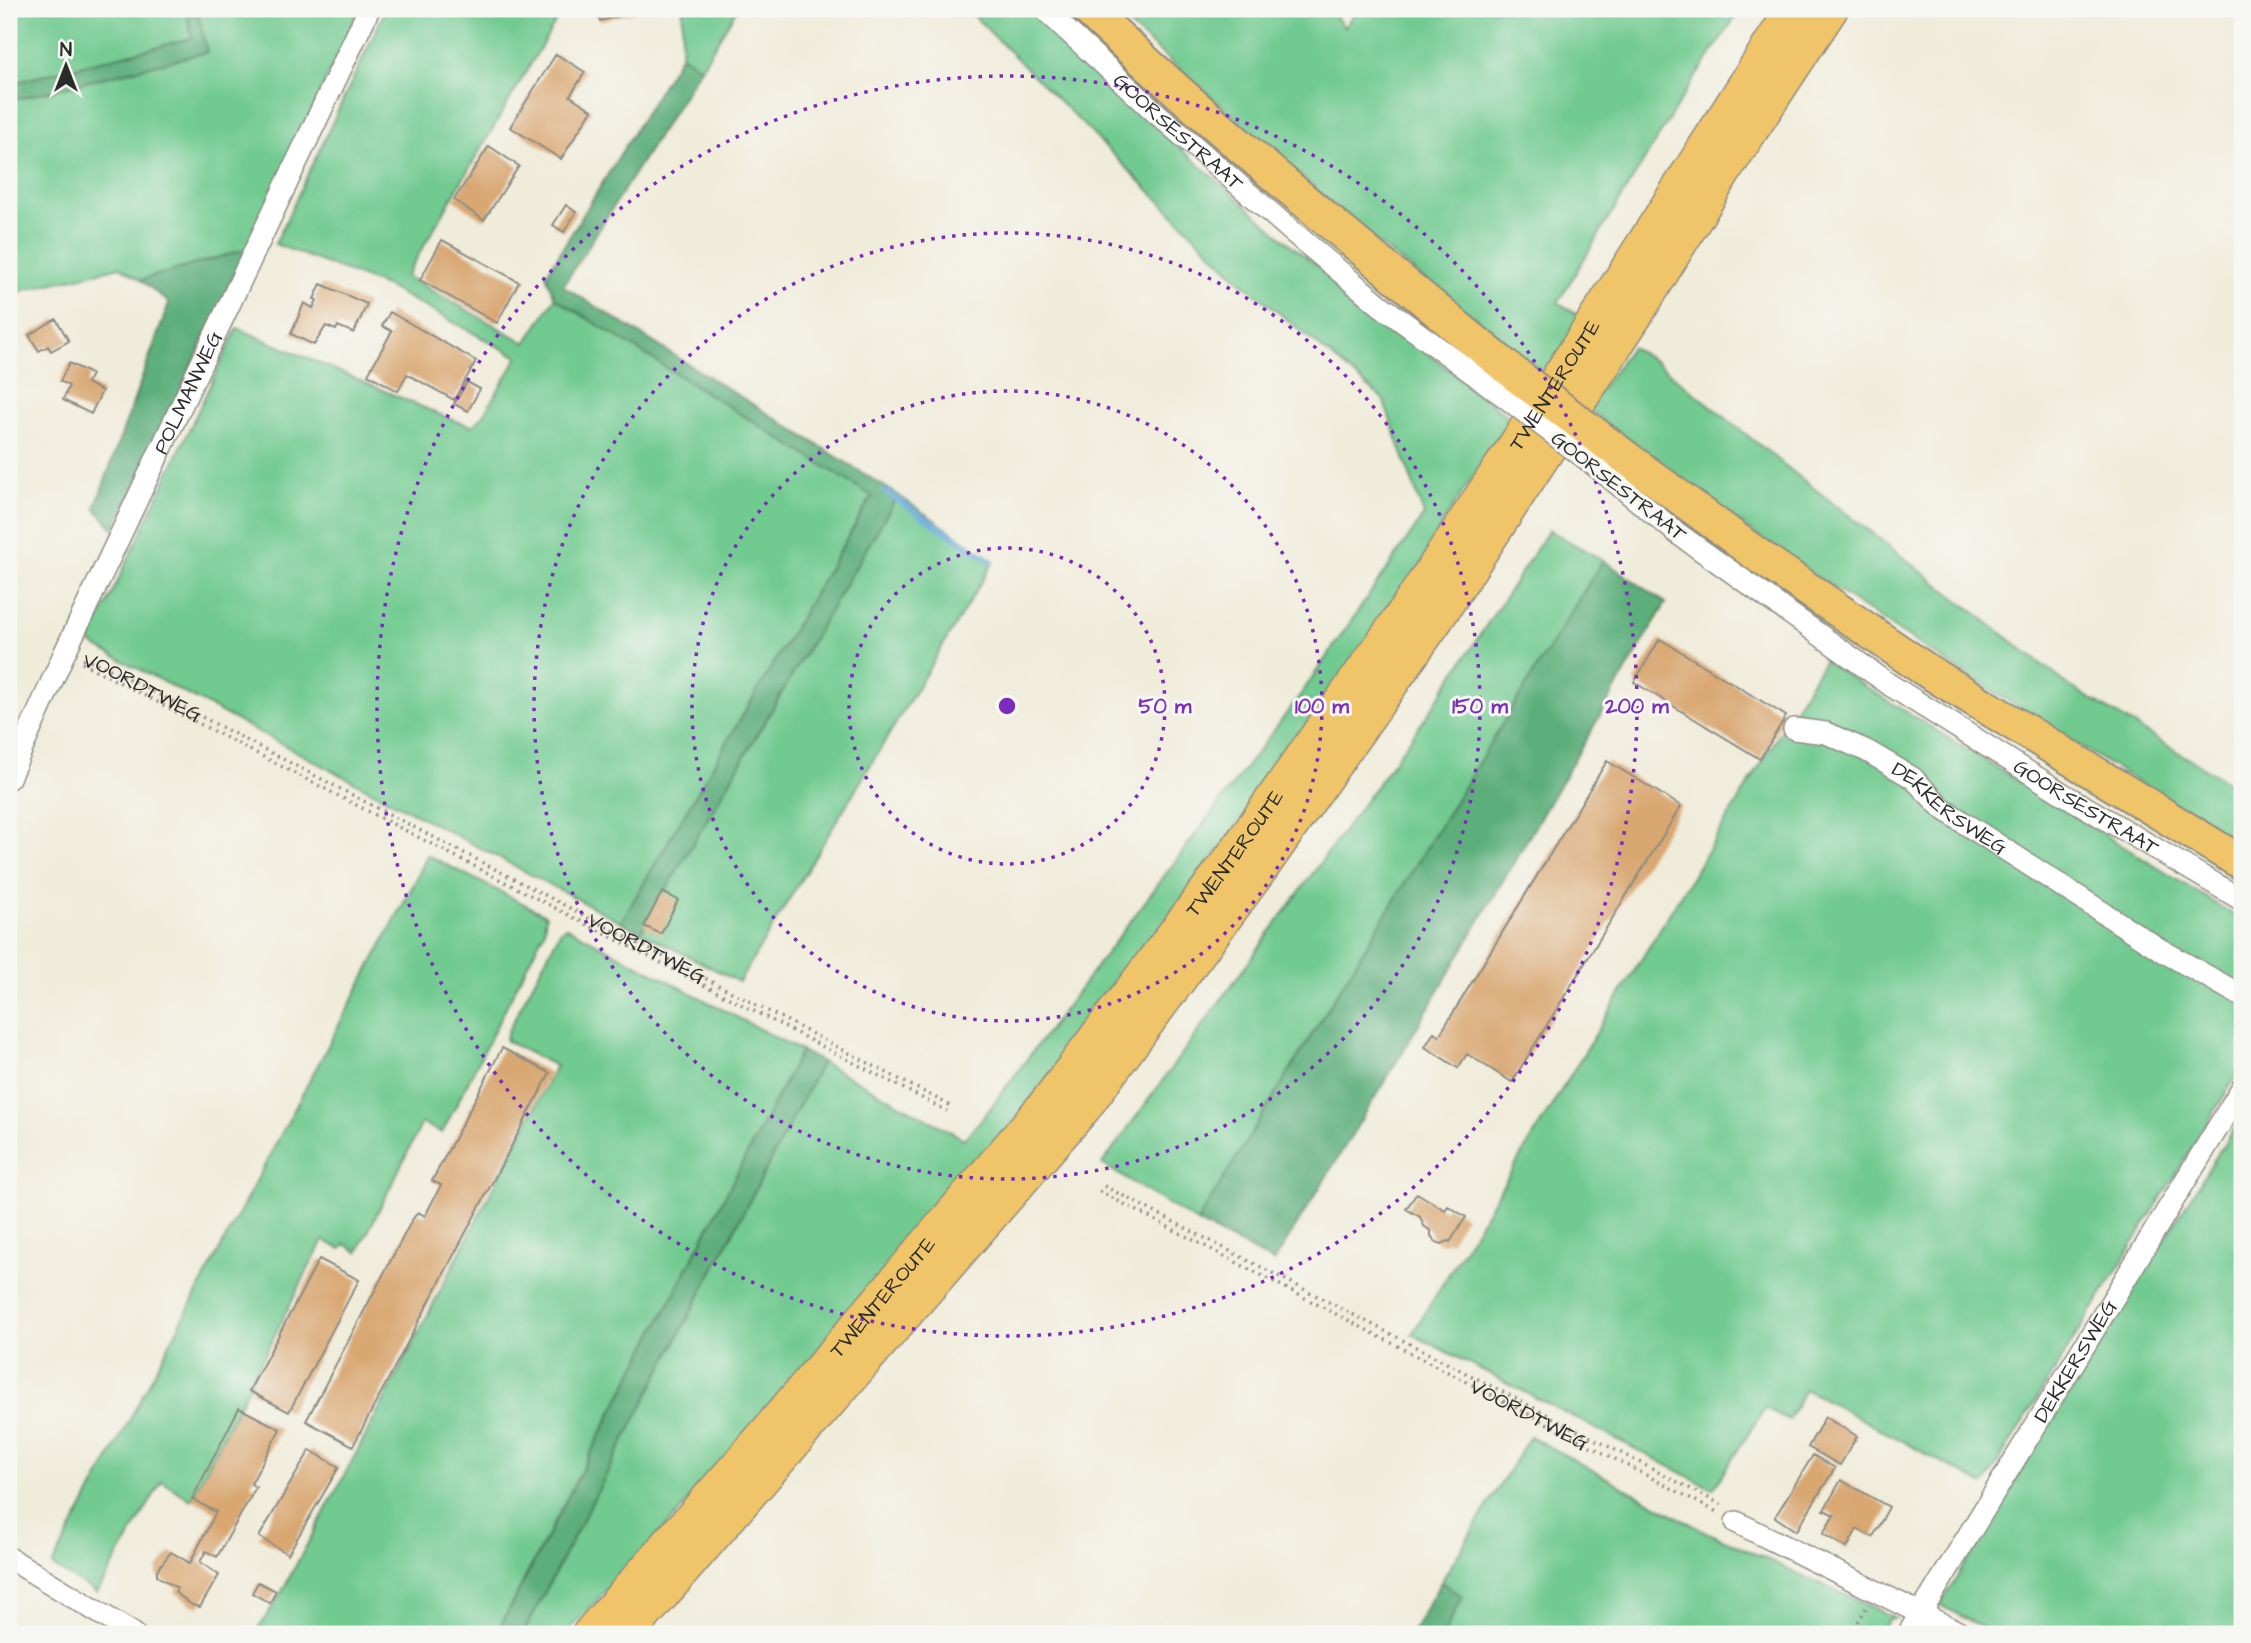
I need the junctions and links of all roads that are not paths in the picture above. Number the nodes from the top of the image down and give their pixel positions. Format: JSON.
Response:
{"nodes":[{"id":1,"x":369,"y":9,"type":"edge"},
{"id":2,"x":1044,"y":9,"type":"edge"},
{"id":3,"x":1088,"y":9,"type":"edge"},
{"id":4,"x":1794,"y":9,"type":"edge"},
{"id":5,"x":1830,"y":9,"type":"edge"},
{"id":6,"x":1509,"y":384,"type":"junction"},
{"id":7,"x":1603,"y":457,"type":"junction"},
{"id":8,"x":1794,"y":729,"type":"dead end"},
{"id":9,"x":9,"y":778,"type":"edge"},
{"id":10,"x":2242,"y":863,"type":"edge"},
{"id":11,"x":2242,"y":900,"type":"edge"},
{"id":12,"x":2242,"y":996,"type":"edge"},
{"id":13,"x":2242,"y":1088,"type":"edge"},
{"id":14,"x":1736,"y":1522,"type":"road end"},
{"id":15,"x":9,"y":1558,"type":"edge"},
{"id":16,"x":1921,"y":1614,"type":"junction"},
{"id":17,"x":134,"y":1634,"type":"edge"},
{"id":18,"x":590,"y":1634,"type":"edge"},
{"id":19,"x":627,"y":1634,"type":"edge"},
{"id":20,"x":1908,"y":1634,"type":"edge"},
{"id":21,"x":1962,"y":1634,"type":"edge"}],
"edges":[{"from":1,"to":9,"type":"street","name":"POLMANWEG"},
{"from":2,"to":6,"type":"street","name":"GOORSESTRAAT"},
{"from":3,"to":6,"type":"main road","name":"GOORSESTRAAT"},
{"from":4,"to":18,"type":"highway","name":"TWENTEROUTE"},
{"from":5,"to":19,"type":"highway","name":"TWENTEROUTE"},
{"from":6,"to":7,"type":"main road","name":"GOORSESTRAAT","bridge":true},
{"from":7,"to":10,"type":"main road","name":"GOORSESTRAAT"},
{"from":7,"to":11,"type":"street","name":"GOORSESTRAAT"},
{"from":8,"to":12,"type":"street","name":"DEKKERSWEG"},
{"from":13,"to":16,"type":"street","name":"DEKKERSWEG"},
{"from":14,"to":16,"type":"street"},
{"from":15,"to":17,"type":"street"},
{"from":16,"to":20,"type":"street","name":"DEKKERSWEG"},
{"from":16,"to":21,"type":"street"}]}
